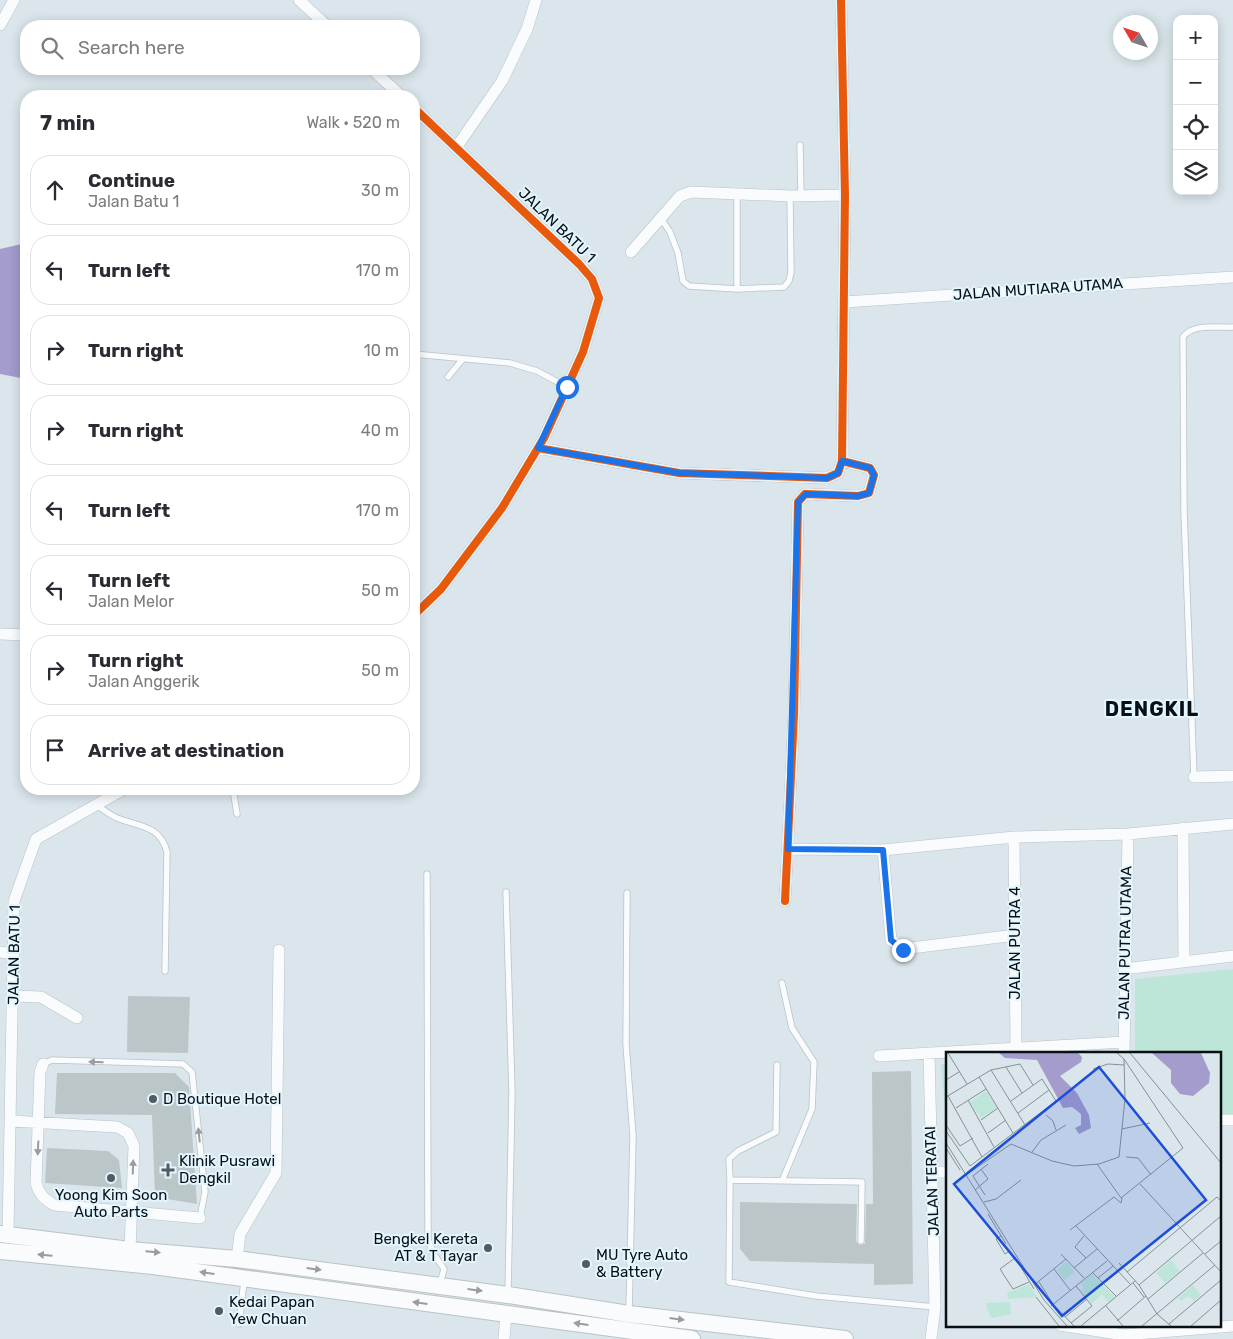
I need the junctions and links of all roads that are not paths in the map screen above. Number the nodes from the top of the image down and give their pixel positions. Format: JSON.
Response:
{"nodes":[{"id":1,"x":14,"y":0,"type":"edge"},
{"id":2,"x":300,"y":0,"type":"edge"},
{"id":3,"x":536,"y":0,"type":"edge"},
{"id":4,"x":841,"y":0,"type":"edge"},
{"id":5,"x":321,"y":20,"type":"edge"},
{"id":6,"x":0,"y":25,"type":"edge"},
{"id":7,"x":378,"y":75,"type":"edge"},
{"id":8,"x":395,"y":90,"type":"edge"},
{"id":9,"x":420,"y":114,"type":"edge"},
{"id":10,"x":800,"y":145,"type":"dead end"},
{"id":11,"x":456,"y":148,"type":"junction"},
{"id":12,"x":737,"y":192,"type":"junction"},
{"id":13,"x":845,"y":195,"type":"junction"},
{"id":14,"x":796,"y":196,"type":"junction"},
{"id":15,"x":660,"y":216,"type":"junction"},
{"id":16,"x":631,"y":252,"type":"dead end"},
{"id":17,"x":1233,"y":277,"type":"edge"},
{"id":18,"x":737,"y":289,"type":"junction"},
{"id":19,"x":844,"y":302,"type":"junction"},
{"id":20,"x":1233,"y":327,"type":"edge"},
{"id":21,"x":420,"y":355,"type":"edge"},
{"id":22,"x":462,"y":360,"type":"junction"},
{"id":23,"x":448,"y":377,"type":"dead end"},
{"id":24,"x":567,"y":387,"type":"junction"},
{"id":25,"x":538,"y":448,"type":"junction"},
{"id":26,"x":842,"y":461,"type":"junction"},
{"id":27,"x":420,"y":609,"type":"edge"},
{"id":28,"x":0,"y":634,"type":"edge"},
{"id":29,"x":20,"y":636,"type":"edge"},
{"id":30,"x":1233,"y":776,"type":"edge"},
{"id":31,"x":1194,"y":778,"type":"joint"},
{"id":32,"x":112,"y":795,"type":"edge"},
{"id":33,"x":233,"y":795,"type":"edge"},
{"id":34,"x":94,"y":804,"type":"junction"},
{"id":35,"x":237,"y":814,"type":"dead end"},
{"id":36,"x":1233,"y":824,"type":"edge"},
{"id":37,"x":1183,"y":828,"type":"junction"},
{"id":38,"x":1128,"y":834,"type":"junction"},
{"id":39,"x":1014,"y":837,"type":"junction"},
{"id":40,"x":788,"y":849,"type":"junction"},
{"id":41,"x":883,"y":850,"type":"junction"},
{"id":42,"x":427,"y":874,"type":"dead end"},
{"id":43,"x":506,"y":892,"type":"dead end"},
{"id":44,"x":627,"y":892,"type":"dead end"},
{"id":45,"x":785,"y":901,"type":"dead end"},
{"id":46,"x":1016,"y":935,"type":"junction"},
{"id":47,"x":279,"y":950,"type":"dead end"},
{"id":48,"x":0,"y":952,"type":"edge"},
{"id":49,"x":14,"y":954,"type":"junction"},
{"id":50,"x":1233,"y":956,"type":"edge"},
{"id":51,"x":1184,"y":962,"type":"junction"},
{"id":52,"x":1124,"y":969,"type":"junction"},
{"id":53,"x":165,"y":971,"type":"dead end"},
{"id":54,"x":782,"y":982,"type":"dead end"},
{"id":55,"x":14,"y":996,"type":"junction"},
{"id":56,"x":77,"y":1018,"type":"dead end"},
{"id":57,"x":1124,"y":1047,"type":"edge"},
{"id":58,"x":1016,"y":1048,"type":"junction"},
{"id":59,"x":928,"y":1053,"type":"junction"},
{"id":60,"x":879,"y":1056,"type":"dead end"},
{"id":61,"x":43,"y":1064,"type":"joint"},
{"id":62,"x":777,"y":1065,"type":"dead end"},
{"id":63,"x":1220,"y":1120,"type":"edge"},
{"id":64,"x":1233,"y":1120,"type":"edge"},
{"id":65,"x":11,"y":1121,"type":"junction"},
{"id":66,"x":39,"y":1123,"type":"junction"},
{"id":67,"x":932,"y":1172,"type":"junction"},
{"id":68,"x":946,"y":1172,"type":"edge"},
{"id":69,"x":730,"y":1180,"type":"junction"},
{"id":70,"x":782,"y":1181,"type":"junction"},
{"id":71,"x":131,"y":1212,"type":"junction"},
{"id":72,"x":200,"y":1218,"type":"joint"},
{"id":73,"x":4,"y":1234,"type":"edge"},
{"id":74,"x":861,"y":1242,"type":"dead end"},
{"id":75,"x":130,"y":1250,"type":"junction"},
{"id":76,"x":0,"y":1251,"type":"edge"},
{"id":77,"x":237,"y":1259,"type":"junction"},
{"id":78,"x":244,"y":1278,"type":"junction"},
{"id":79,"x":440,"y":1286,"type":"junction"},
{"id":80,"x":508,"y":1295,"type":"junction"},
{"id":81,"x":941,"y":1307,"type":"edge"},
{"id":82,"x":506,"y":1314,"type":"junction"},
{"id":83,"x":629,"y":1314,"type":"junction"},
{"id":84,"x":239,"y":1324,"type":"dead end"},
{"id":85,"x":1068,"y":1326,"type":"edge"},
{"id":86,"x":1233,"y":1326,"type":"edge"},
{"id":87,"x":1124,"y":1333,"type":"edge"},
{"id":88,"x":628,"y":1335,"type":"edge"},
{"id":89,"x":504,"y":1339,"type":"edge"},
{"id":90,"x":692,"y":1339,"type":"edge"},
{"id":91,"x":845,"y":1339,"type":"edge"},
{"id":92,"x":930,"y":1339,"type":"edge"}],
"edges":[{"from":1,"to":6,"type":"street"},
{"from":2,"to":5,"type":"street"},
{"from":3,"to":11,"type":"street"},
{"from":4,"to":13,"type":"street"},
{"from":7,"to":8,"type":"street"},
{"from":9,"to":11,"type":"street","name":"JALAN BATU 1"},
{"from":10,"to":14,"type":"lane"},
{"from":11,"to":24,"type":"street","name":"JALAN BATU 1"},
{"from":12,"to":14,"type":"street"},
{"from":12,"to":15,"type":"street"},
{"from":12,"to":18,"type":"lane"},
{"from":13,"to":14,"type":"street"},
{"from":13,"to":19,"type":"street"},
{"from":14,"to":18,"type":"lane"},
{"from":15,"to":16,"type":"street"},
{"from":15,"to":18,"type":"lane"},
{"from":17,"to":19,"type":"street","name":"JALAN MUTIARA UTAMA"},
{"from":19,"to":26,"type":"street"},
{"from":20,"to":31,"type":"lane"},
{"from":21,"to":22,"type":"lane"},
{"from":22,"to":23,"type":"lane"},
{"from":22,"to":24,"type":"lane"},
{"from":24,"to":25,"type":"street","name":"JALAN BATU 1"},
{"from":25,"to":26,"type":"street"},
{"from":25,"to":27,"type":"street","name":"JALAN BATU 1"},
{"from":26,"to":40,"type":"street"},
{"from":28,"to":29,"type":"street"},
{"from":30,"to":31,"type":"street"},
{"from":32,"to":34,"type":"street","name":"JALAN BATU 1"},
{"from":33,"to":35,"type":"lane"},
{"from":34,"to":49,"type":"street","name":"JALAN BATU 1"},
{"from":34,"to":53,"type":"lane"},
{"from":36,"to":37,"type":"street"},
{"from":37,"to":38,"type":"street"},
{"from":37,"to":51,"type":"street"},
{"from":38,"to":39,"type":"street"},
{"from":38,"to":52,"type":"street","name":"JALAN PUTRA UTAMA"},
{"from":39,"to":41,"type":"street"},
{"from":39,"to":46,"type":"street","name":"JALAN PUTRA 4"},
{"from":40,"to":41,"type":"street"},
{"from":40,"to":45,"type":"street"},
{"from":41,"to":46,"type":"street"},
{"from":42,"to":79,"type":"lane"},
{"from":43,"to":80,"type":"lane"},
{"from":44,"to":83,"type":"lane"},
{"from":46,"to":58,"type":"street","name":"JALAN PUTRA 4"},
{"from":47,"to":77,"type":"street"},
{"from":48,"to":49,"type":"street"},
{"from":49,"to":55,"type":"street","name":"JALAN BATU 1"},
{"from":50,"to":51,"type":"street"},
{"from":51,"to":52,"type":"street"},
{"from":52,"to":57,"type":"street","name":"JALAN PUTRA UTAMA"},
{"from":54,"to":70,"type":"lane"},
{"from":55,"to":56,"type":"street"},
{"from":55,"to":65,"type":"street","name":"JALAN BATU 1"},
{"from":57,"to":58,"type":"street"},
{"from":58,"to":59,"type":"street"},
{"from":59,"to":60,"type":"street"},
{"from":59,"to":67,"type":"street","name":"JALAN TERATAI"},
{"from":61,"to":66,"type":"street"},
{"from":72,"to":61,"type":"lane","one_way":true},
{"from":62,"to":69,"type":"lane"},
{"from":63,"to":64,"type":"street"},
{"from":65,"to":66,"type":"street"},
{"from":65,"to":73,"type":"street","name":"JALAN BATU 1"},
{"from":66,"to":71,"type":"street","one_way":true},
{"from":71,"to":66,"type":"street","one_way":true},
{"from":67,"to":68,"type":"street"},
{"from":67,"to":81,"type":"street","name":"JALAN TERATAI"},
{"from":69,"to":70,"type":"lane"},
{"from":69,"to":81,"type":"lane"},
{"from":70,"to":74,"type":"lane"},
{"from":71,"to":72,"type":"street"},
{"from":71,"to":75,"type":"street"},
{"from":73,"to":75,"type":"main road"},
{"from":75,"to":77,"type":"main road","one_way":true},
{"from":78,"to":76,"type":"main road","one_way":true},
{"from":77,"to":79,"type":"main road","one_way":true},
{"from":82,"to":78,"type":"main road","one_way":true},
{"from":78,"to":84,"type":"lane"},
{"from":79,"to":80,"type":"main road","one_way":true},
{"from":80,"to":83,"type":"main road"},
{"from":81,"to":92,"type":"street","name":"JALAN TERATAI"},
{"from":88,"to":82,"type":"main road","one_way":true},
{"from":82,"to":89,"type":"street"},
{"from":83,"to":91,"type":"main road","one_way":true},
{"from":85,"to":87,"type":"street"},
{"from":86,"to":87,"type":"street"},
{"from":88,"to":90,"type":"main road"}]}
